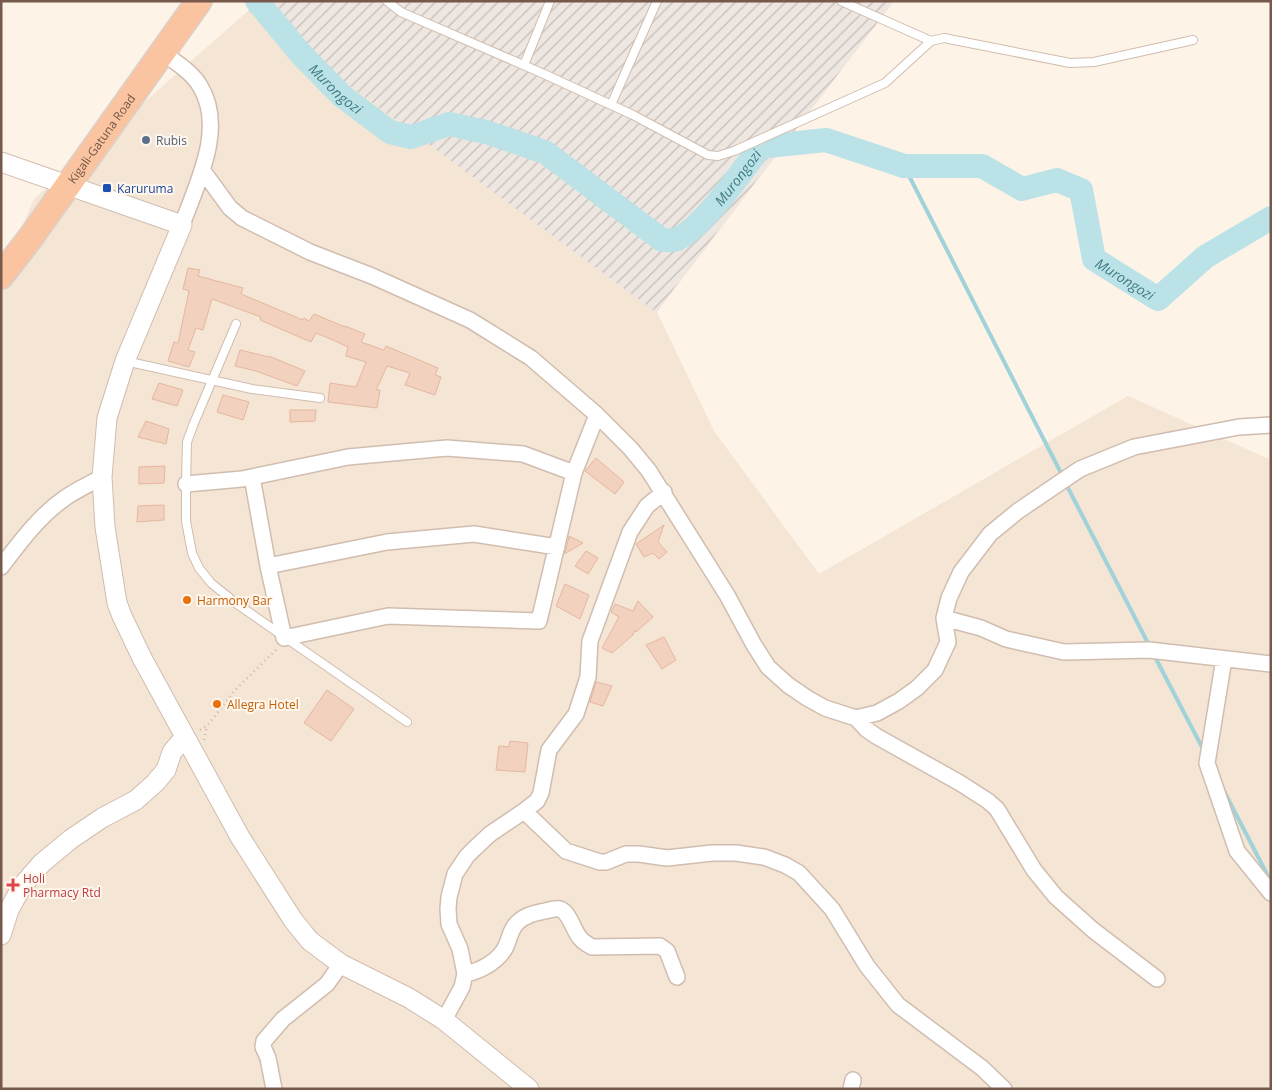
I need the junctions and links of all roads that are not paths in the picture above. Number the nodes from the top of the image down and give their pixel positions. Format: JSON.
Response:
{"nodes":[{"id":1,"x":199,"y":1,"type":"edge"},
{"id":2,"x":387,"y":1,"type":"edge"},
{"id":3,"x":550,"y":1,"type":"edge"},
{"id":4,"x":657,"y":1,"type":"edge"},
{"id":5,"x":841,"y":1,"type":"edge"},
{"id":6,"x":1193,"y":40,"type":"dead end"},
{"id":7,"x":932,"y":42,"type":"junction"},
{"id":8,"x":163,"y":53,"type":"junction"},
{"id":9,"x":524,"y":65,"type":"junction"},
{"id":10,"x":612,"y":105,"type":"junction"},
{"id":11,"x":1,"y":162,"type":"edge"},
{"id":12,"x":203,"y":171,"type":"junction"},
{"id":13,"x":67,"y":184,"type":"junction"},
{"id":14,"x":182,"y":225,"type":"junction"},
{"id":15,"x":1,"y":276,"type":"edge"},
{"id":16,"x":236,"y":324,"type":"dead end"},
{"id":17,"x":125,"y":361,"type":"junction"},
{"id":18,"x":212,"y":381,"type":"junction"},
{"id":19,"x":320,"y":398,"type":"dead end"},
{"id":20,"x":597,"y":415,"type":"junction"},
{"id":21,"x":1271,"y":425,"type":"edge"},
{"id":22,"x":574,"y":473,"type":"junction"},
{"id":23,"x":102,"y":477,"type":"junction"},
{"id":24,"x":252,"y":477,"type":"junction"},
{"id":25,"x":186,"y":484,"type":"junction"},
{"id":26,"x":664,"y":492,"type":"junction"},
{"id":27,"x":557,"y":547,"type":"junction"},
{"id":28,"x":268,"y":566,"type":"junction"},
{"id":29,"x":1,"y":567,"type":"edge"},
{"id":30,"x":944,"y":618,"type":"junction"},
{"id":31,"x":284,"y":638,"type":"junction"},
{"id":32,"x":1224,"y":660,"type":"junction"},
{"id":33,"x":1271,"y":664,"type":"edge"},
{"id":34,"x":856,"y":718,"type":"junction"},
{"id":35,"x":407,"y":722,"type":"dead end"},
{"id":36,"x":185,"y":737,"type":"junction"},
{"id":37,"x":524,"y":812,"type":"junction"},
{"id":38,"x":1271,"y":893,"type":"edge"},
{"id":39,"x":1,"y":935,"type":"edge"},
{"id":40,"x":341,"y":964,"type":"junction"},
{"id":41,"x":465,"y":974,"type":"junction"},
{"id":42,"x":677,"y":978,"type":"dead end"},
{"id":43,"x":1157,"y":979,"type":"dead end"},
{"id":44,"x":444,"y":1020,"type":"junction"},
{"id":45,"x":274,"y":1089,"type":"edge"},
{"id":46,"x":529,"y":1089,"type":"edge"},
{"id":47,"x":1004,"y":1089,"type":"edge"}],
"edges":[{"from":1,"to":8,"type":"highway","name":"Kigali-Gatuna Road"},
{"from":2,"to":9,"type":"lane"},
{"from":3,"to":9,"type":"lane"},
{"from":4,"to":10,"type":"lane"},
{"from":5,"to":7,"type":"lane"},
{"from":6,"to":7,"type":"lane"},
{"from":7,"to":10,"type":"lane"},
{"from":8,"to":12,"type":"street"},
{"from":8,"to":13,"type":"highway","name":"Kigali-Gatuna Road"},
{"from":9,"to":10,"type":"lane"},
{"from":11,"to":13,"type":"street"},
{"from":12,"to":14,"type":"street"},
{"from":12,"to":20,"type":"street"},
{"from":13,"to":14,"type":"street"},
{"from":13,"to":15,"type":"highway","name":"Kigali-Gatuna Road"},
{"from":14,"to":17,"type":"street"},
{"from":16,"to":18,"type":"lane"},
{"from":17,"to":18,"type":"lane"},
{"from":17,"to":23,"type":"street"},
{"from":18,"to":19,"type":"lane"},
{"from":18,"to":25,"type":"lane"},
{"from":20,"to":22,"type":"street"},
{"from":20,"to":26,"type":"street"},
{"from":21,"to":30,"type":"street"},
{"from":22,"to":24,"type":"street"},
{"from":22,"to":27,"type":"street"},
{"from":23,"to":29,"type":"street"},
{"from":23,"to":36,"type":"street"},
{"from":24,"to":25,"type":"street"},
{"from":24,"to":28,"type":"street"},
{"from":25,"to":31,"type":"lane"},
{"from":26,"to":34,"type":"street"},
{"from":26,"to":37,"type":"street"},
{"from":27,"to":28,"type":"street"},
{"from":27,"to":31,"type":"street"},
{"from":28,"to":31,"type":"street"},
{"from":30,"to":32,"type":"street"},
{"from":30,"to":34,"type":"street"},
{"from":31,"to":35,"type":"lane"},
{"from":32,"to":33,"type":"street"},
{"from":32,"to":38,"type":"street"},
{"from":34,"to":43,"type":"street"},
{"from":36,"to":39,"type":"street"},
{"from":36,"to":40,"type":"street"},
{"from":37,"to":41,"type":"street"},
{"from":37,"to":47,"type":"street"},
{"from":40,"to":44,"type":"street"},
{"from":40,"to":45,"type":"street"},
{"from":41,"to":42,"type":"street"},
{"from":41,"to":44,"type":"street"},
{"from":44,"to":46,"type":"street"}]}
